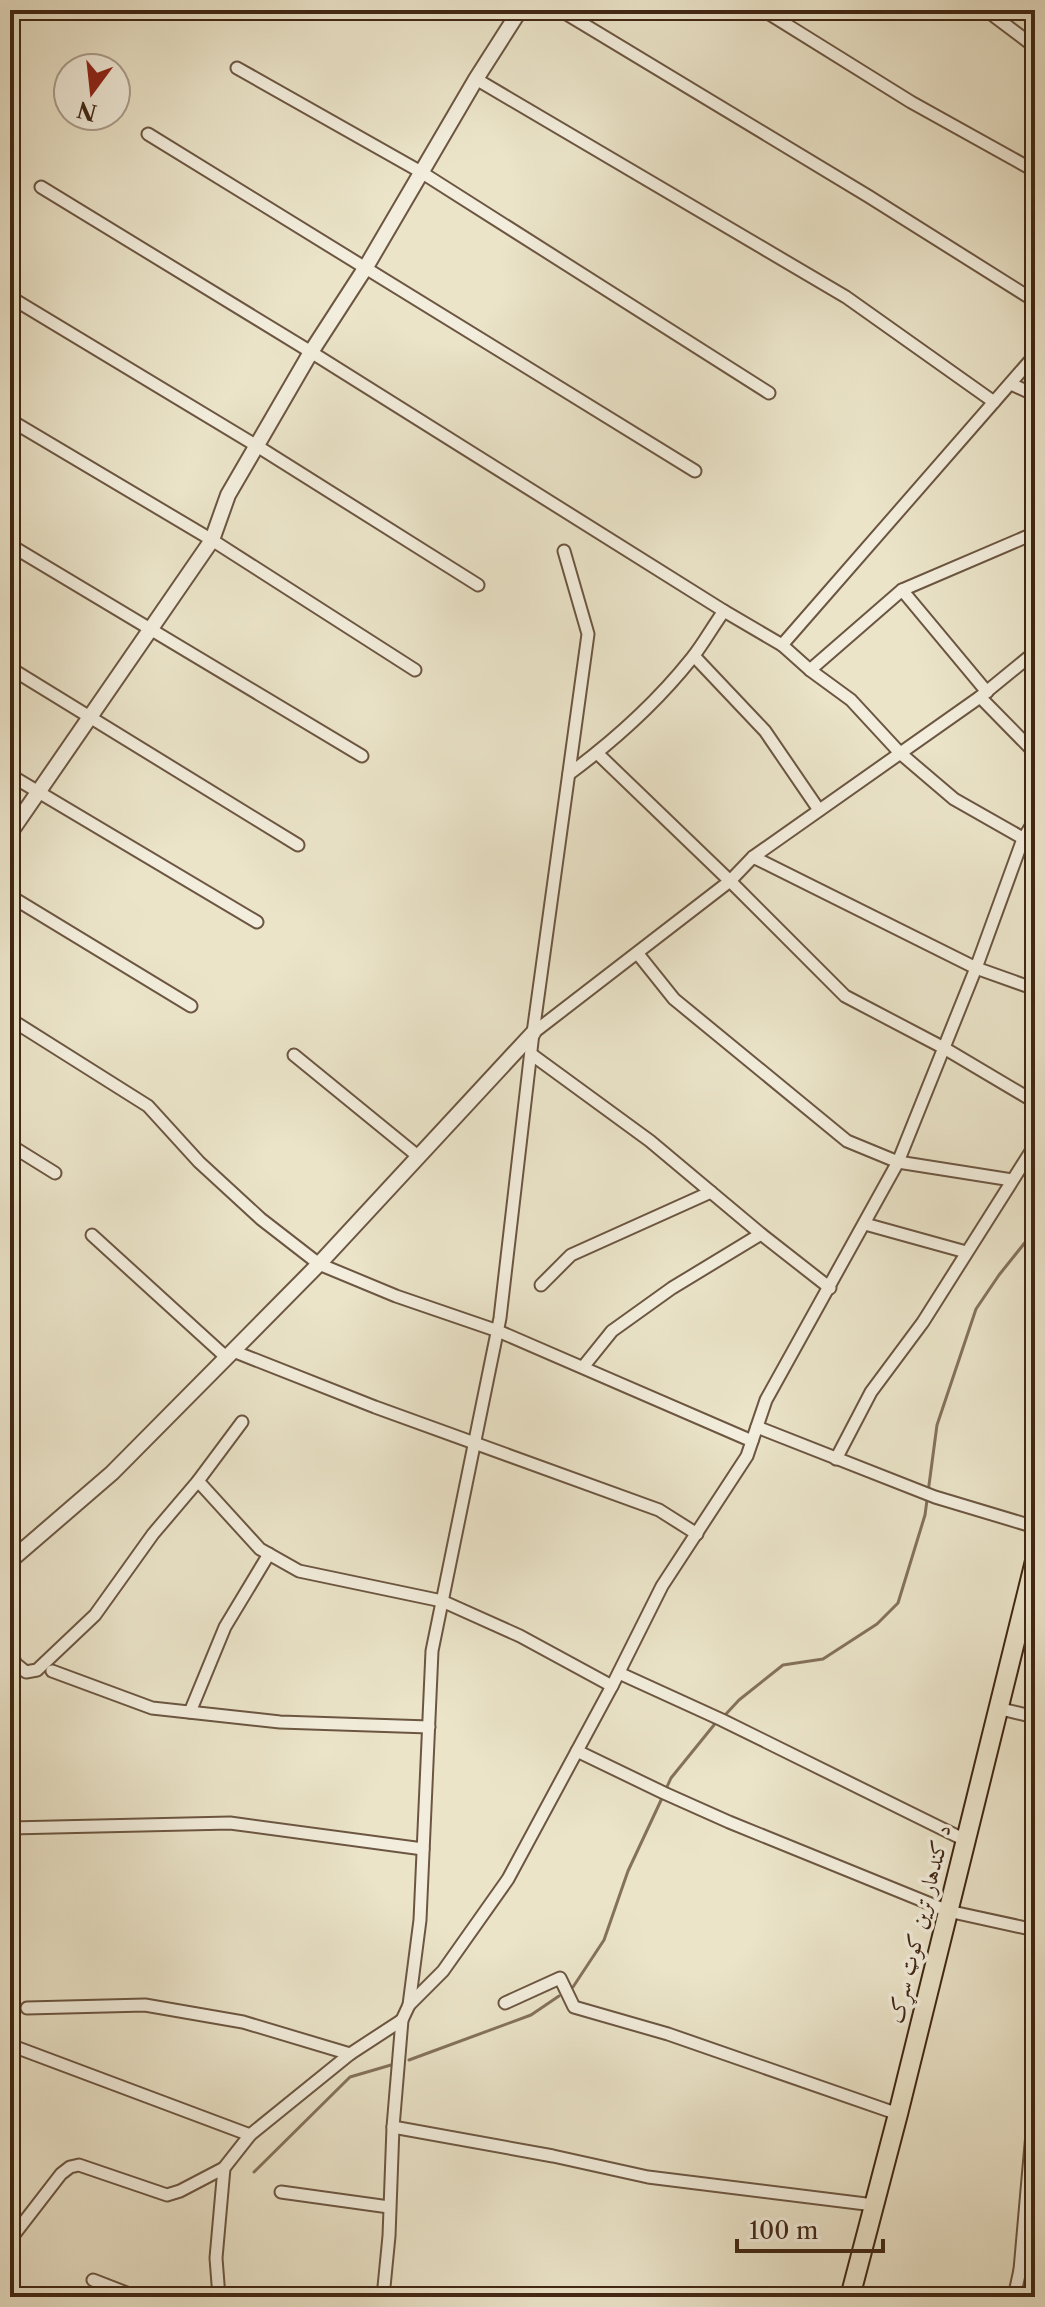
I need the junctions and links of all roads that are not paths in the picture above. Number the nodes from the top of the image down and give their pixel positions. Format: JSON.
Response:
{"nodes":[{"id":1,"x":520,"y":10,"type":"edge"},
{"id":2,"x":560,"y":10,"type":"edge"},
{"id":3,"x":763,"y":10,"type":"edge"},
{"id":4,"x":986,"y":10,"type":"edge"},
{"id":5,"x":1035,"y":47,"type":"edge"},
{"id":6,"x":237,"y":68,"type":"dead end"},
{"id":7,"x":476,"y":79,"type":"junction"},
{"id":8,"x":148,"y":134,"type":"dead end"},
{"id":9,"x":1035,"y":171,"type":"edge"},
{"id":10,"x":421,"y":172,"type":"junction"},
{"id":11,"x":41,"y":187,"type":"dead end"},
{"id":12,"x":366,"y":267,"type":"junction"},
{"id":13,"x":10,"y":297,"type":"edge"},
{"id":14,"x":1035,"y":301,"type":"edge"},
{"id":15,"x":311,"y":352,"type":"junction"},
{"id":16,"x":1035,"y":355,"type":"edge"},
{"id":17,"x":1011,"y":384,"type":"junction"},
{"id":18,"x":769,"y":393,"type":"dead end"},
{"id":19,"x":1035,"y":395,"type":"edge"},
{"id":20,"x":994,"y":402,"type":"junction"},
{"id":21,"x":10,"y":420,"type":"edge"},
{"id":22,"x":257,"y":446,"type":"junction"},
{"id":23,"x":695,"y":471,"type":"dead end"},
{"id":24,"x":1035,"y":533,"type":"edge"},
{"id":25,"x":212,"y":540,"type":"junction"},
{"id":26,"x":10,"y":545,"type":"edge"},
{"id":27,"x":564,"y":551,"type":"dead end"},
{"id":28,"x":478,"y":585,"type":"dead end"},
{"id":29,"x":902,"y":590,"type":"junction"},
{"id":30,"x":724,"y":611,"type":"junction"},
{"id":31,"x":151,"y":628,"type":"junction"},
{"id":32,"x":782,"y":645,"type":"junction"},
{"id":33,"x":1035,"y":652,"type":"edge"},
{"id":34,"x":694,"y":656,"type":"junction"},
{"id":35,"x":10,"y":668,"type":"edge"},
{"id":36,"x":415,"y":670,"type":"dead end"},
{"id":37,"x":810,"y":670,"type":"junction"},
{"id":38,"x":983,"y":694,"type":"junction"},
{"id":39,"x":90,"y":717,"type":"junction"},
{"id":40,"x":597,"y":753,"type":"junction"},
{"id":41,"x":900,"y":753,"type":"junction"},
{"id":42,"x":1035,"y":753,"type":"edge"},
{"id":43,"x":362,"y":756,"type":"dead end"},
{"id":44,"x":569,"y":774,"type":"junction"},
{"id":45,"x":10,"y":775,"type":"edge"},
{"id":46,"x":38,"y":792,"type":"junction"},
{"id":47,"x":819,"y":810,"type":"junction"},
{"id":48,"x":1035,"y":820,"type":"edge"},
{"id":49,"x":10,"y":833,"type":"edge"},
{"id":50,"x":1023,"y":839,"type":"junction"},
{"id":51,"x":298,"y":845,"type":"dead end"},
{"id":52,"x":1035,"y":845,"type":"edge"},
{"id":53,"x":753,"y":857,"type":"junction"},
{"id":54,"x":730,"y":881,"type":"junction"},
{"id":55,"x":10,"y":896,"type":"edge"},
{"id":56,"x":257,"y":922,"type":"dead end"},
{"id":57,"x":638,"y":954,"type":"junction"},
{"id":58,"x":976,"y":968,"type":"junction"},
{"id":59,"x":1035,"y":989,"type":"edge"},
{"id":60,"x":191,"y":1006,"type":"dead end"},
{"id":61,"x":10,"y":1019,"type":"edge"},
{"id":62,"x":533,"y":1033,"type":"junction"},
{"id":63,"x":944,"y":1048,"type":"junction"},
{"id":64,"x":531,"y":1054,"type":"junction"},
{"id":65,"x":294,"y":1055,"type":"dead end"},
{"id":66,"x":1035,"y":1102,"type":"edge"},
{"id":67,"x":10,"y":1145,"type":"edge"},
{"id":68,"x":1035,"y":1145,"type":"edge"},
{"id":69,"x":419,"y":1157,"type":"junction"},
{"id":70,"x":898,"y":1162,"type":"junction"},
{"id":71,"x":55,"y":1173,"type":"dead end"},
{"id":72,"x":1012,"y":1180,"type":"junction"},
{"id":73,"x":711,"y":1192,"type":"junction"},
{"id":74,"x":865,"y":1224,"type":"junction"},
{"id":75,"x":761,"y":1234,"type":"junction"},
{"id":76,"x":92,"y":1235,"type":"dead end"},
{"id":77,"x":966,"y":1252,"type":"junction"},
{"id":78,"x":319,"y":1264,"type":"junction"},
{"id":79,"x":541,"y":1285,"type":"dead end"},
{"id":80,"x":830,"y":1288,"type":"junction"},
{"id":81,"x":498,"y":1331,"type":"junction"},
{"id":82,"x":230,"y":1354,"type":"junction"},
{"id":83,"x":583,"y":1367,"type":"junction"},
{"id":84,"x":242,"y":1422,"type":"dead end"},
{"id":85,"x":757,"y":1427,"type":"junction"},
{"id":86,"x":752,"y":1441,"type":"junction"},
{"id":87,"x":475,"y":1443,"type":"junction"},
{"id":88,"x":836,"y":1459,"type":"junction"},
{"id":89,"x":198,"y":1481,"type":"junction"},
{"id":90,"x":1035,"y":1527,"type":"edge"},
{"id":91,"x":697,"y":1534,"type":"junction"},
{"id":92,"x":269,"y":1554,"type":"junction"},
{"id":93,"x":10,"y":1561,"type":"edge"},
{"id":94,"x":1035,"y":1561,"type":"edge"},
{"id":95,"x":1030,"y":1596,"type":"edge"},
{"id":96,"x":442,"y":1601,"type":"junction"},
{"id":97,"x":10,"y":1652,"type":"edge"},
{"id":98,"x":52,"y":1671,"type":"dead end"},
{"id":99,"x":619,"y":1673,"type":"junction"},
{"id":100,"x":612,"y":1686,"type":"junction"},
{"id":101,"x":997,"y":1708,"type":"junction"},
{"id":102,"x":190,"y":1712,"type":"junction"},
{"id":103,"x":1035,"y":1717,"type":"edge"},
{"id":104,"x":429,"y":1727,"type":"junction"},
{"id":105,"x":577,"y":1751,"type":"junction"},
{"id":106,"x":10,"y":1828,"type":"edge"},
{"id":107,"x":965,"y":1840,"type":"junction"},
{"id":108,"x":423,"y":1849,"type":"junction"},
{"id":109,"x":948,"y":1911,"type":"junction"},
{"id":110,"x":1035,"y":1930,"type":"edge"},
{"id":111,"x":505,"y":2003,"type":"dead end"},
{"id":112,"x":409,"y":2005,"type":"junction"},
{"id":113,"x":27,"y":2008,"type":"dead end"},
{"id":114,"x":402,"y":2020,"type":"junction"},
{"id":115,"x":10,"y":2045,"type":"edge"},
{"id":116,"x":350,"y":2054,"type":"junction"},
{"id":117,"x":1035,"y":2099,"type":"edge"},
{"id":118,"x":898,"y":2114,"type":"junction"},
{"id":119,"x":393,"y":2127,"type":"junction"},
{"id":120,"x":250,"y":2135,"type":"junction"},
{"id":121,"x":224,"y":2168,"type":"junction"},
{"id":122,"x":1031,"y":2176,"type":"edge"},
{"id":123,"x":281,"y":2192,"type":"dead end"},
{"id":124,"x":874,"y":2205,"type":"junction"},
{"id":125,"x":389,"y":2207,"type":"junction"},
{"id":126,"x":10,"y":2240,"type":"edge"},
{"id":127,"x":1020,"y":2270,"type":"junction"},
{"id":128,"x":1035,"y":2274,"type":"edge"},
{"id":129,"x":93,"y":2280,"type":"dead end"},
{"id":130,"x":219,"y":2296,"type":"edge"},
{"id":131,"x":137,"y":2297,"type":"edge"},
{"id":132,"x":240,"y":2297,"type":"edge"},
{"id":133,"x":383,"y":2297,"type":"edge"},
{"id":134,"x":850,"y":2297,"type":"edge"},
{"id":135,"x":1014,"y":2297,"type":"edge"}],
"edges":[{"from":1,"to":7,"type":"street"},
{"from":2,"to":14,"type":"street"},
{"from":3,"to":9,"type":"street"},
{"from":4,"to":5,"type":"street"},
{"from":6,"to":10,"type":"street"},
{"from":7,"to":10,"type":"street"},
{"from":7,"to":20,"type":"street"},
{"from":8,"to":12,"type":"street"},
{"from":10,"to":12,"type":"street"},
{"from":10,"to":18,"type":"street"},
{"from":11,"to":15,"type":"street"},
{"from":12,"to":15,"type":"street"},
{"from":12,"to":23,"type":"street"},
{"from":13,"to":22,"type":"street"},
{"from":15,"to":22,"type":"street"},
{"from":15,"to":30,"type":"street"},
{"from":16,"to":17,"type":"street"},
{"from":17,"to":19,"type":"street"},
{"from":17,"to":20,"type":"street"},
{"from":20,"to":32,"type":"street"},
{"from":21,"to":25,"type":"street"},
{"from":22,"to":25,"type":"street"},
{"from":22,"to":28,"type":"street"},
{"from":24,"to":29,"type":"street"},
{"from":25,"to":31,"type":"street"},
{"from":25,"to":36,"type":"street"},
{"from":26,"to":31,"type":"street"},
{"from":27,"to":44,"type":"street"},
{"from":29,"to":37,"type":"street"},
{"from":29,"to":38,"type":"street"},
{"from":30,"to":32,"type":"street"},
{"from":30,"to":34,"type":"street"},
{"from":31,"to":39,"type":"street"},
{"from":31,"to":43,"type":"street"},
{"from":32,"to":37,"type":"street"},
{"from":33,"to":38,"type":"street"},
{"from":34,"to":40,"type":"street"},
{"from":34,"to":47,"type":"street"},
{"from":35,"to":39,"type":"street"},
{"from":37,"to":41,"type":"street"},
{"from":38,"to":41,"type":"street"},
{"from":38,"to":42,"type":"street"},
{"from":39,"to":46,"type":"street"},
{"from":39,"to":51,"type":"street"},
{"from":40,"to":44,"type":"street"},
{"from":40,"to":54,"type":"street"},
{"from":41,"to":47,"type":"street"},
{"from":41,"to":50,"type":"street"},
{"from":44,"to":62,"type":"street"},
{"from":45,"to":46,"type":"street"},
{"from":46,"to":49,"type":"street"},
{"from":46,"to":56,"type":"street"},
{"from":47,"to":53,"type":"street"},
{"from":48,"to":50,"type":"street"},
{"from":50,"to":52,"type":"street"},
{"from":50,"to":58,"type":"street"},
{"from":53,"to":54,"type":"street"},
{"from":53,"to":58,"type":"street"},
{"from":54,"to":57,"type":"street"},
{"from":54,"to":63,"type":"street"},
{"from":55,"to":60,"type":"street"},
{"from":57,"to":62,"type":"street"},
{"from":57,"to":70,"type":"street"},
{"from":58,"to":59,"type":"street"},
{"from":58,"to":63,"type":"street"},
{"from":61,"to":78,"type":"street"},
{"from":62,"to":64,"type":"street"},
{"from":62,"to":69,"type":"street"},
{"from":63,"to":66,"type":"street"},
{"from":63,"to":70,"type":"street"},
{"from":64,"to":73,"type":"street"},
{"from":64,"to":81,"type":"street"},
{"from":65,"to":69,"type":"street"},
{"from":67,"to":71,"type":"street"},
{"from":68,"to":72,"type":"street"},
{"from":69,"to":78,"type":"street"},
{"from":70,"to":72,"type":"street"},
{"from":70,"to":74,"type":"street"},
{"from":72,"to":77,"type":"street"},
{"from":73,"to":75,"type":"street"},
{"from":73,"to":79,"type":"street"},
{"from":74,"to":77,"type":"street"},
{"from":74,"to":80,"type":"street"},
{"from":75,"to":80,"type":"street"},
{"from":75,"to":83,"type":"street"},
{"from":76,"to":82,"type":"street"},
{"from":77,"to":88,"type":"street"},
{"from":78,"to":81,"type":"street"},
{"from":78,"to":82,"type":"street"},
{"from":80,"to":85,"type":"street"},
{"from":81,"to":83,"type":"street"},
{"from":81,"to":87,"type":"street"},
{"from":82,"to":87,"type":"street"},
{"from":82,"to":93,"type":"street"},
{"from":83,"to":86,"type":"street"},
{"from":84,"to":89,"type":"street"},
{"from":85,"to":86,"type":"street"},
{"from":85,"to":88,"type":"street"},
{"from":86,"to":91,"type":"street"},
{"from":87,"to":91,"type":"street"},
{"from":87,"to":96,"type":"street"},
{"from":88,"to":90,"type":"street"},
{"from":89,"to":92,"type":"street"},
{"from":89,"to":97,"type":"street"},
{"from":91,"to":99,"type":"street"},
{"from":92,"to":96,"type":"street"},
{"from":92,"to":102,"type":"street"},
{"from":94,"to":95,"type":"main road","name":"د کندهار ترين کوټ سړک"},
{"from":95,"to":101,"type":"main road","name":"د کندهار ترين کوټ سړک"},
{"from":96,"to":100,"type":"street"},
{"from":96,"to":104,"type":"street"},
{"from":98,"to":102,"type":"street"},
{"from":99,"to":100,"type":"street"},
{"from":99,"to":107,"type":"street"},
{"from":100,"to":105,"type":"street"},
{"from":101,"to":103,"type":"street"},
{"from":101,"to":107,"type":"main road","name":"د کندهار ترين کوټ سړک"},
{"from":102,"to":104,"type":"street"},
{"from":104,"to":108,"type":"street"},
{"from":105,"to":109,"type":"street"},
{"from":105,"to":112,"type":"street"},
{"from":106,"to":108,"type":"street"},
{"from":107,"to":109,"type":"main road","name":"د کندهار ترين کوټ سړک"},
{"from":108,"to":112,"type":"street"},
{"from":109,"to":110,"type":"street"},
{"from":109,"to":118,"type":"main road","name":"د کندهار ترين کوټ سړک"},
{"from":111,"to":118,"type":"street"},
{"from":112,"to":114,"type":"street"},
{"from":113,"to":116,"type":"street"},
{"from":114,"to":116,"type":"street"},
{"from":114,"to":119,"type":"street"},
{"from":115,"to":120,"type":"street"},
{"from":116,"to":120,"type":"street"},
{"from":117,"to":122,"type":"street"},
{"from":118,"to":124,"type":"main road","name":"د کندهار ترين کوټ سړک"},
{"from":119,"to":124,"type":"street"},
{"from":119,"to":125,"type":"street"},
{"from":120,"to":121,"type":"street"},
{"from":121,"to":126,"type":"street"},
{"from":121,"to":130,"type":"street"},
{"from":122,"to":127,"type":"street"},
{"from":123,"to":125,"type":"street"},
{"from":124,"to":134,"type":"main road","name":"د کندهار ترين کوټ سړک"},
{"from":125,"to":133,"type":"street"},
{"from":127,"to":128,"type":"street"},
{"from":127,"to":135,"type":"street"},
{"from":129,"to":131,"type":"street"},
{"from":130,"to":132,"type":"street"}]}
